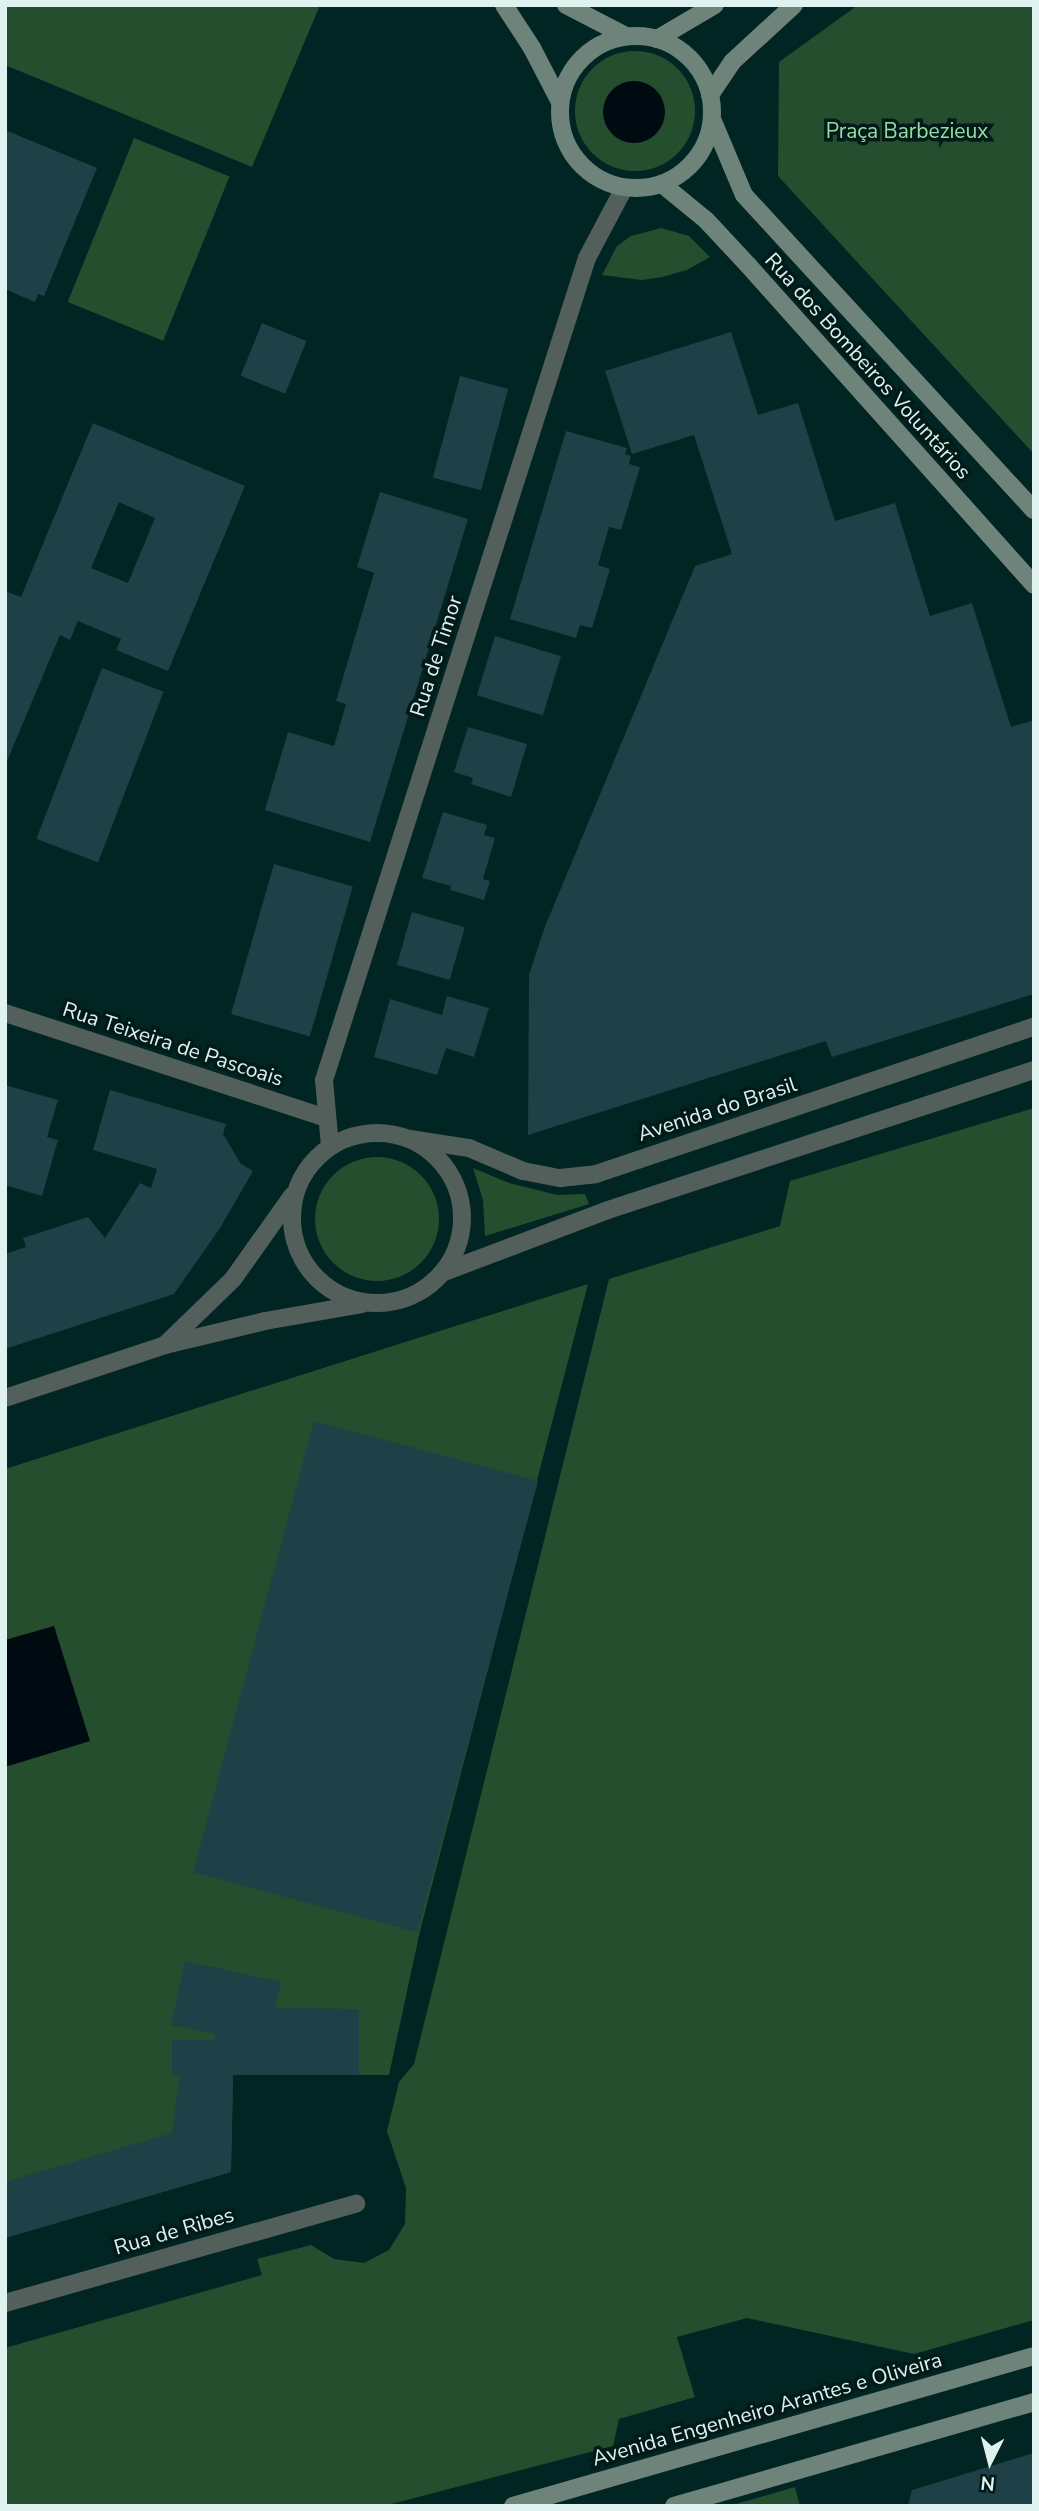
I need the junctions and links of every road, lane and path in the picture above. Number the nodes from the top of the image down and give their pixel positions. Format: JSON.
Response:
{"nodes":[{"id":1,"x":504,"y":5,"type":"edge"},
{"id":2,"x":566,"y":5,"type":"edge"},
{"id":3,"x":715,"y":5,"type":"edge"},
{"id":4,"x":794,"y":5,"type":"edge"},
{"id":5,"x":626,"y":36,"type":"junction"},
{"id":6,"x":657,"y":39,"type":"junction"},
{"id":7,"x":710,"y":95,"type":"junction"},
{"id":8,"x":560,"y":102,"type":"junction"},
{"id":9,"x":712,"y":119,"type":"junction"},
{"id":10,"x":662,"y":184,"type":"junction"},
{"id":11,"x":624,"y":188,"type":"junction"},
{"id":12,"x":1034,"y":510,"type":"edge"},
{"id":13,"x":1034,"y":585,"type":"edge"},
{"id":14,"x":5,"y":1013,"type":"edge"},
{"id":15,"x":1034,"y":1027,"type":"edge"},
{"id":16,"x":1034,"y":1070,"type":"edge"},
{"id":17,"x":326,"y":1118,"type":"junction"},
{"id":18,"x":410,"y":1139,"type":"junction"},
{"id":19,"x":330,"y":1146,"type":"junction"},
{"id":20,"x":294,"y":1193,"type":"junction"},
{"id":21,"x":444,"y":1272,"type":"junction"},
{"id":22,"x":365,"y":1303,"type":"junction"},
{"id":23,"x":165,"y":1345,"type":"junction"},
{"id":24,"x":5,"y":1398,"type":"edge"},
{"id":25,"x":356,"y":2204,"type":"dead end"},
{"id":26,"x":5,"y":2303,"type":"edge"},
{"id":27,"x":1034,"y":2356,"type":"edge"},
{"id":28,"x":1034,"y":2402,"type":"edge"},
{"id":29,"x":513,"y":2506,"type":"edge"},
{"id":30,"x":674,"y":2506,"type":"edge"}],
"edges":[{"from":1,"to":8,"type":"street","name":"Rua dos Bombeiros Voluntários"},
{"from":2,"to":5,"type":"street","name":"Rua dos Bombeiros Voluntários"},
{"from":3,"to":6,"type":"street"},
{"from":4,"to":7,"type":"street"},
{"from":5,"to":6,"type":"street","name":"Rua dos Bombeiros Voluntários"},
{"from":5,"to":8,"type":"street","name":"Rua dos Bombeiros Voluntários"},
{"from":6,"to":7,"type":"street","name":"Rua dos Bombeiros Voluntários"},
{"from":7,"to":9,"type":"street","name":"Rua dos Bombeiros Voluntários"},
{"from":8,"to":11,"type":"street","name":"Rua dos Bombeiros Voluntários"},
{"from":9,"to":10,"type":"street","name":"Rua dos Bombeiros Voluntários"},
{"from":9,"to":12,"type":"street","name":"Rua dos Bombeiros Voluntários"},
{"from":10,"to":11,"type":"street","name":"Rua dos Bombeiros Voluntários"},
{"from":10,"to":13,"type":"street","name":"Rua dos Bombeiros Voluntários"},
{"from":11,"to":17,"type":"street","name":"Rua de Timor"},
{"from":14,"to":17,"type":"street","name":"Rua Teixeira de Pascoais"},
{"from":15,"to":18,"type":"street","name":"Avenida do Brasil"},
{"from":16,"to":21,"type":"street","name":"Avenida do Brasil"},
{"from":17,"to":19,"type":"street","name":"Rua de Timor"},
{"from":18,"to":19,"type":"street","name":"Avenida do Brasil"},
{"from":18,"to":21,"type":"street","name":"Avenida do Brasil"},
{"from":19,"to":20,"type":"street","name":"Avenida do Brasil"},
{"from":20,"to":22,"type":"street","name":"Avenida do Brasil"},
{"from":20,"to":23,"type":"street","name":"Avenida do Brasil"},
{"from":21,"to":22,"type":"street","name":"Avenida do Brasil"},
{"from":22,"to":23,"type":"street","name":"Avenida do Brasil"},
{"from":23,"to":24,"type":"street","name":"Avenida do Brasil"},
{"from":25,"to":26,"type":"street","name":"Rua de Ribes"},
{"from":27,"to":29,"type":"street","name":"Avenida Engenheiro Arantes e Oliveira"},
{"from":28,"to":30,"type":"street"}]}
